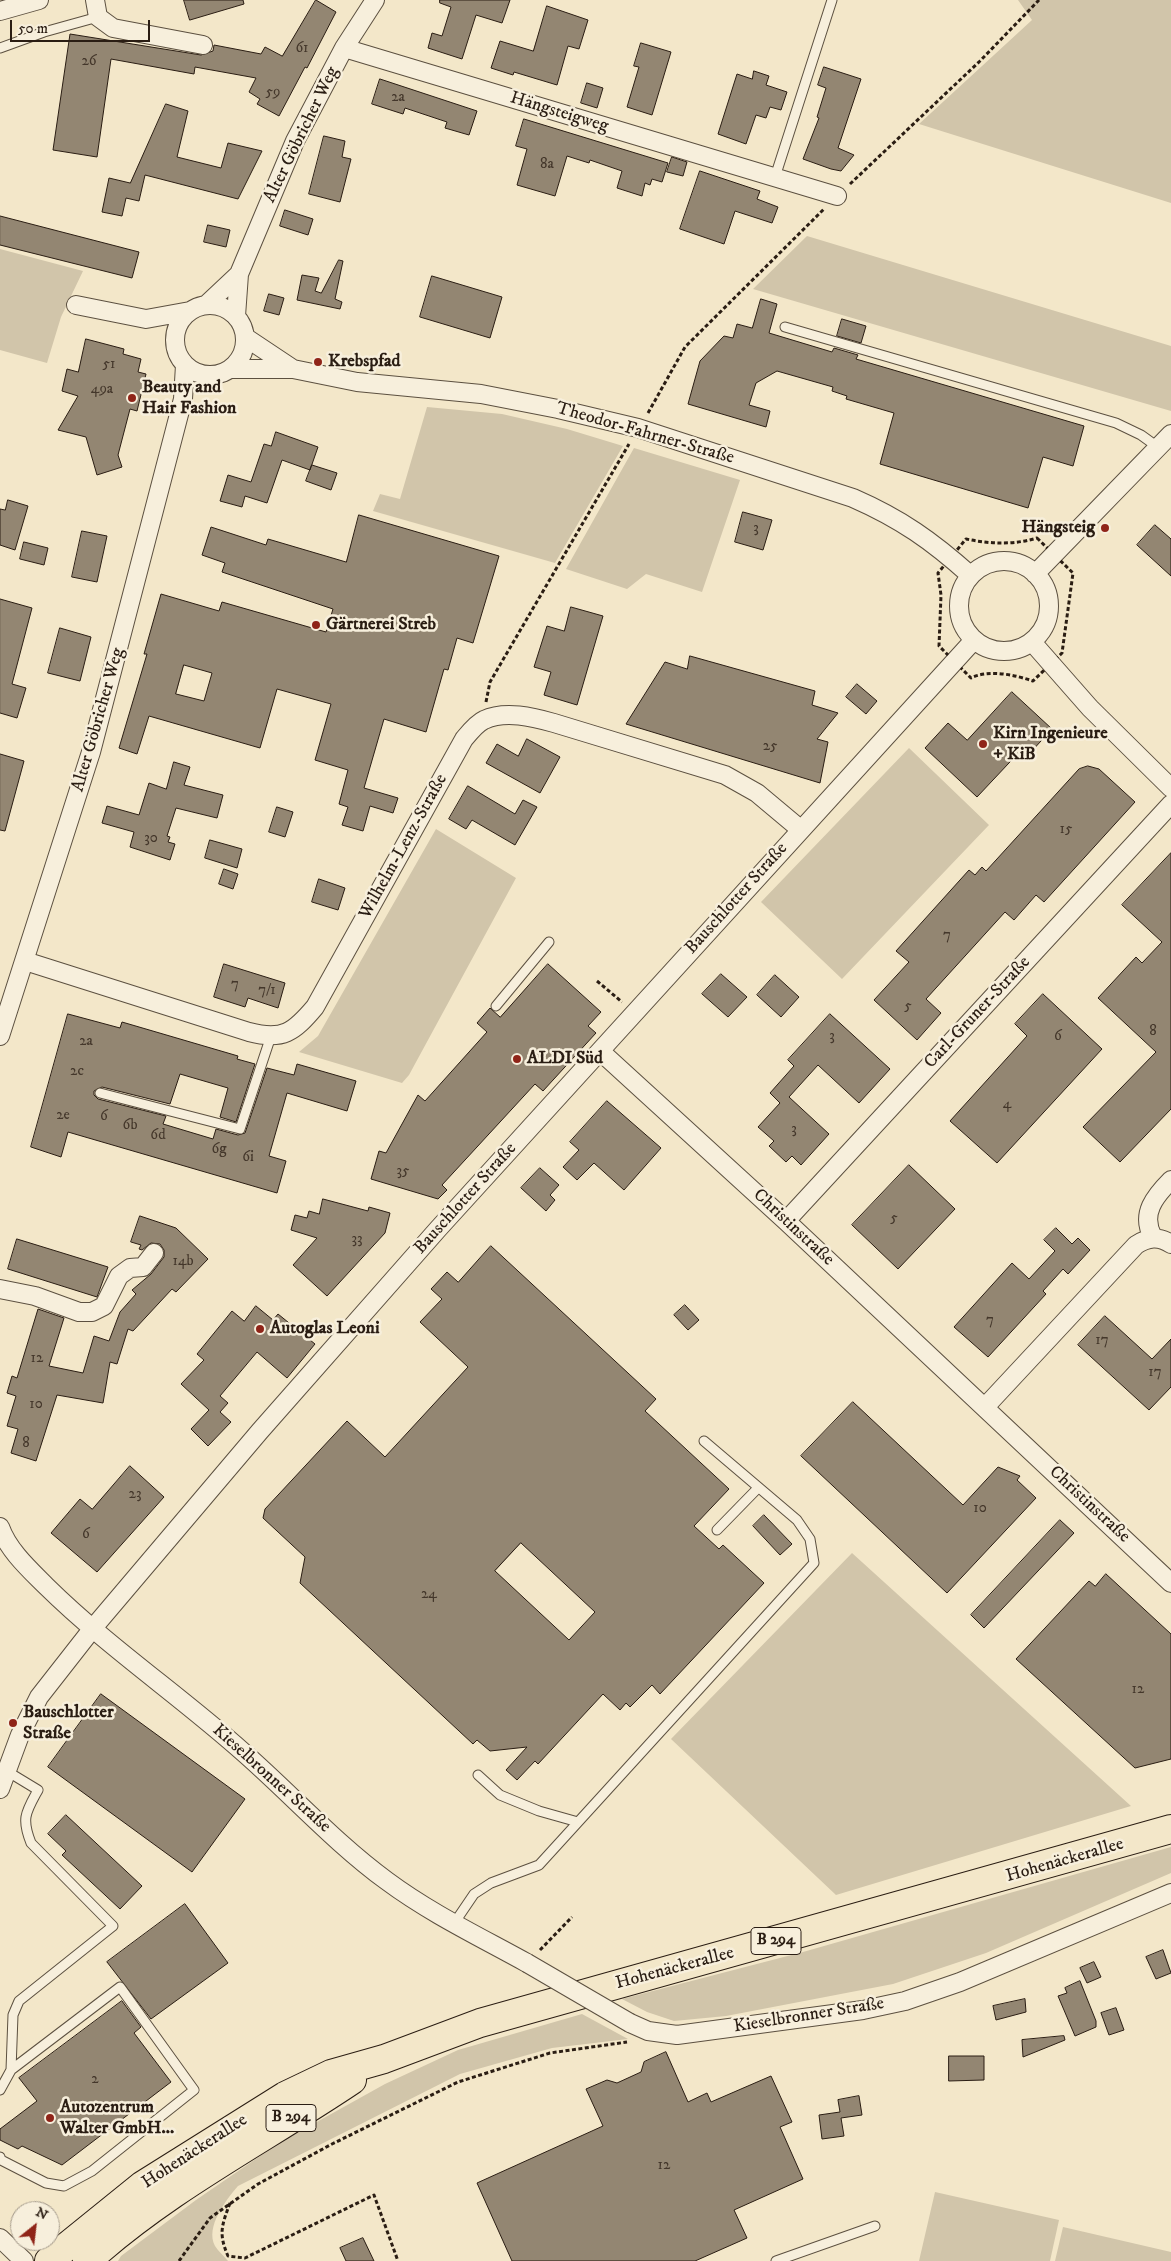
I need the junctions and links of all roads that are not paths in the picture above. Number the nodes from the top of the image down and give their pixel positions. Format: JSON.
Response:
{"nodes":[{"id":1,"x":39,"y":0,"type":"edge"},
{"id":2,"x":375,"y":0,"type":"edge"},
{"id":3,"x":832,"y":0,"type":"edge"},
{"id":4,"x":97,"y":8,"type":"edge"},
{"id":5,"x":0,"y":10,"type":"edge"},
{"id":6,"x":203,"y":45,"type":"dead end"},
{"id":7,"x":0,"y":48,"type":"edge"},
{"id":8,"x":344,"y":48,"type":"junction"},
{"id":9,"x":775,"y":177,"type":"junction"},
{"id":10,"x":837,"y":196,"type":"road end"},
{"id":11,"x":238,"y":274,"type":"junction"},
{"id":12,"x":76,"y":305,"type":"dead end"},
{"id":13,"x":206,"y":305,"type":"junction"},
{"id":14,"x":190,"y":311,"type":"junction"},
{"id":15,"x":236,"y":316,"type":"junction"},
{"id":16,"x":146,"y":319,"type":"junction"},
{"id":17,"x":785,"y":328,"type":"dead end"},
{"id":18,"x":245,"y":337,"type":"junction"},
{"id":19,"x":174,"y":342,"type":"junction"},
{"id":20,"x":185,"y":365,"type":"junction"},
{"id":21,"x":232,"y":369,"type":"junction"},
{"id":22,"x":293,"y":369,"type":"junction"},
{"id":23,"x":205,"y":375,"type":"junction"},
{"id":24,"x":184,"y":400,"type":"junction"},
{"id":25,"x":1171,"y":434,"type":"edge"},
{"id":26,"x":1158,"y":448,"type":"junction"},
{"id":27,"x":1035,"y":574,"type":"junction"},
{"id":28,"x":970,"y":575,"type":"junction"},
{"id":29,"x":974,"y":640,"type":"junction"},
{"id":30,"x":1032,"y":642,"type":"junction"},
{"id":31,"x":1171,"y":788,"type":"edge"},
{"id":32,"x":1171,"y":804,"type":"edge"},
{"id":33,"x":800,"y":829,"type":"junction"},
{"id":34,"x":549,"y":942,"type":"dead end"},
{"id":35,"x":25,"y":961,"type":"junction"},
{"id":36,"x":496,"y":1006,"type":"dead end"},
{"id":37,"x":0,"y":1036,"type":"edge"},
{"id":38,"x":271,"y":1036,"type":"junction"},
{"id":39,"x":600,"y":1051,"type":"junction"},
{"id":40,"x":100,"y":1094,"type":"dead end"},
{"id":41,"x":1171,"y":1180,"type":"edge"},
{"id":42,"x":786,"y":1221,"type":"junction"},
{"id":43,"x":1153,"y":1237,"type":"junction"},
{"id":44,"x":1171,"y":1244,"type":"edge"},
{"id":45,"x":154,"y":1253,"type":"dead end"},
{"id":46,"x":0,"y":1289,"type":"edge"},
{"id":47,"x":985,"y":1407,"type":"junction"},
{"id":48,"x":704,"y":1441,"type":"dead end"},
{"id":49,"x":758,"y":1488,"type":"junction"},
{"id":50,"x":0,"y":1527,"type":"edge"},
{"id":51,"x":717,"y":1530,"type":"dead end"},
{"id":52,"x":1171,"y":1583,"type":"edge"},
{"id":53,"x":92,"y":1628,"type":"junction"},
{"id":54,"x":3,"y":1768,"type":"edge"},
{"id":55,"x":478,"y":1775,"type":"dead end"},
{"id":56,"x":0,"y":1789,"type":"edge"},
{"id":57,"x":578,"y":1822,"type":"junction"},
{"id":58,"x":1171,"y":1830,"type":"edge"},
{"id":59,"x":1171,"y":1892,"type":"edge"},
{"id":60,"x":455,"y":1922,"type":"junction"},
{"id":61,"x":384,"y":2059,"type":"junction"},
{"id":62,"x":11,"y":2070,"type":"junction"},
{"id":63,"x":0,"y":2090,"type":"edge"},
{"id":64,"x":0,"y":2160,"type":"edge"},
{"id":65,"x":875,"y":2226,"type":"dead end"},
{"id":66,"x":0,"y":2238,"type":"edge"},
{"id":67,"x":24,"y":2261,"type":"edge"},
{"id":68,"x":49,"y":2261,"type":"edge"},
{"id":69,"x":87,"y":2261,"type":"edge"},
{"id":70,"x":780,"y":2261,"type":"edge"}],
"edges":[{"from":1,"to":5,"type":"street"},
{"from":2,"to":8,"type":"street","name":"Alter Göbricher Weg"},
{"from":3,"to":9,"type":"lane"},
{"from":4,"to":6,"type":"street"},
{"from":4,"to":7,"type":"lane"},
{"from":8,"to":9,"type":"street","name":"Hängsteigweg"},
{"from":8,"to":11,"type":"street","name":"Alter Göbricher Weg"},
{"from":9,"to":10,"type":"street","name":"Hängsteigweg"},
{"from":11,"to":13,"type":"street","name":"Alter Göbricher Weg"},
{"from":11,"to":15,"type":"street","name":"Alter Göbricher Weg"},
{"from":12,"to":16,"type":"street"},
{"from":13,"to":14,"type":"street"},
{"from":13,"to":15,"type":"street"},
{"from":14,"to":16,"type":"street"},
{"from":14,"to":19,"type":"street"},
{"from":15,"to":18,"type":"street"},
{"from":16,"to":19,"type":"street"},
{"from":17,"to":26,"type":"lane"},
{"from":18,"to":21,"type":"street"},
{"from":18,"to":22,"type":"street","name":"Theodor-Fahrner-Straße"},
{"from":19,"to":20,"type":"street"},
{"from":20,"to":23,"type":"street"},
{"from":20,"to":24,"type":"street","name":"Alter Göbricher Weg"},
{"from":21,"to":22,"type":"street","name":"Theodor-Fahrner-Straße"},
{"from":21,"to":23,"type":"street"},
{"from":22,"to":28,"type":"street","name":"Theodor-Fahrner-Straße"},
{"from":23,"to":24,"type":"street","name":"Alter Göbricher Weg"},
{"from":24,"to":35,"type":"street","name":"Alter Göbricher Weg"},
{"from":25,"to":26,"type":"street"},
{"from":26,"to":27,"type":"street"},
{"from":27,"to":28,"type":"street"},
{"from":27,"to":30,"type":"street"},
{"from":28,"to":29,"type":"street"},
{"from":29,"to":30,"type":"street"},
{"from":29,"to":33,"type":"street","name":"Bauschlotter Straße"},
{"from":30,"to":31,"type":"street"},
{"from":32,"to":42,"type":"street","name":"Carl-Gruner-Straße"},
{"from":33,"to":38,"type":"street","name":"Wilhelm-Lenz-Straße"},
{"from":33,"to":39,"type":"street","name":"Bauschlotter Straße"},
{"from":34,"to":36,"type":"lane"},
{"from":35,"to":37,"type":"street","name":"Alter Göbricher Weg"},
{"from":35,"to":38,"type":"street"},
{"from":38,"to":40,"type":"lane"},
{"from":39,"to":42,"type":"street","name":"Christinstraße"},
{"from":39,"to":53,"type":"street","name":"Bauschlotter Straße"},
{"from":41,"to":43,"type":"street"},
{"from":42,"to":47,"type":"street","name":"Christinstraße"},
{"from":43,"to":44,"type":"street"},
{"from":43,"to":47,"type":"street"},
{"from":45,"to":46,"type":"street"},
{"from":47,"to":52,"type":"street","name":"Christinstraße"},
{"from":48,"to":49,"type":"lane"},
{"from":49,"to":51,"type":"lane"},
{"from":49,"to":57,"type":"lane"},
{"from":50,"to":53,"type":"street"},
{"from":53,"to":54,"type":"street","name":"Bauschlotter Straße"},
{"from":53,"to":60,"type":"street","name":"Kieselbronner Straße"},
{"from":54,"to":56,"type":"street","name":"Bauschlotter Straße"},
{"from":54,"to":62,"type":"lane"},
{"from":55,"to":57,"type":"lane"},
{"from":57,"to":60,"type":"lane"},
{"from":58,"to":61,"type":"main road","name":"Hohenäckerallee","number":"B 294"},
{"from":59,"to":60,"type":"street","name":"Kieselbronner Straße","bridge":true},
{"from":61,"to":68,"type":"main road","name":"Hohenäckerallee","number":"B 294"},
{"from":61,"to":69,"type":"main road","name":"Hohenäckerallee","number":"B 294"},
{"from":62,"to":63,"type":"lane"},
{"from":62,"to":64,"type":"lane"},
{"from":65,"to":70,"type":"lane"},
{"from":66,"to":67,"type":"street"}]}
